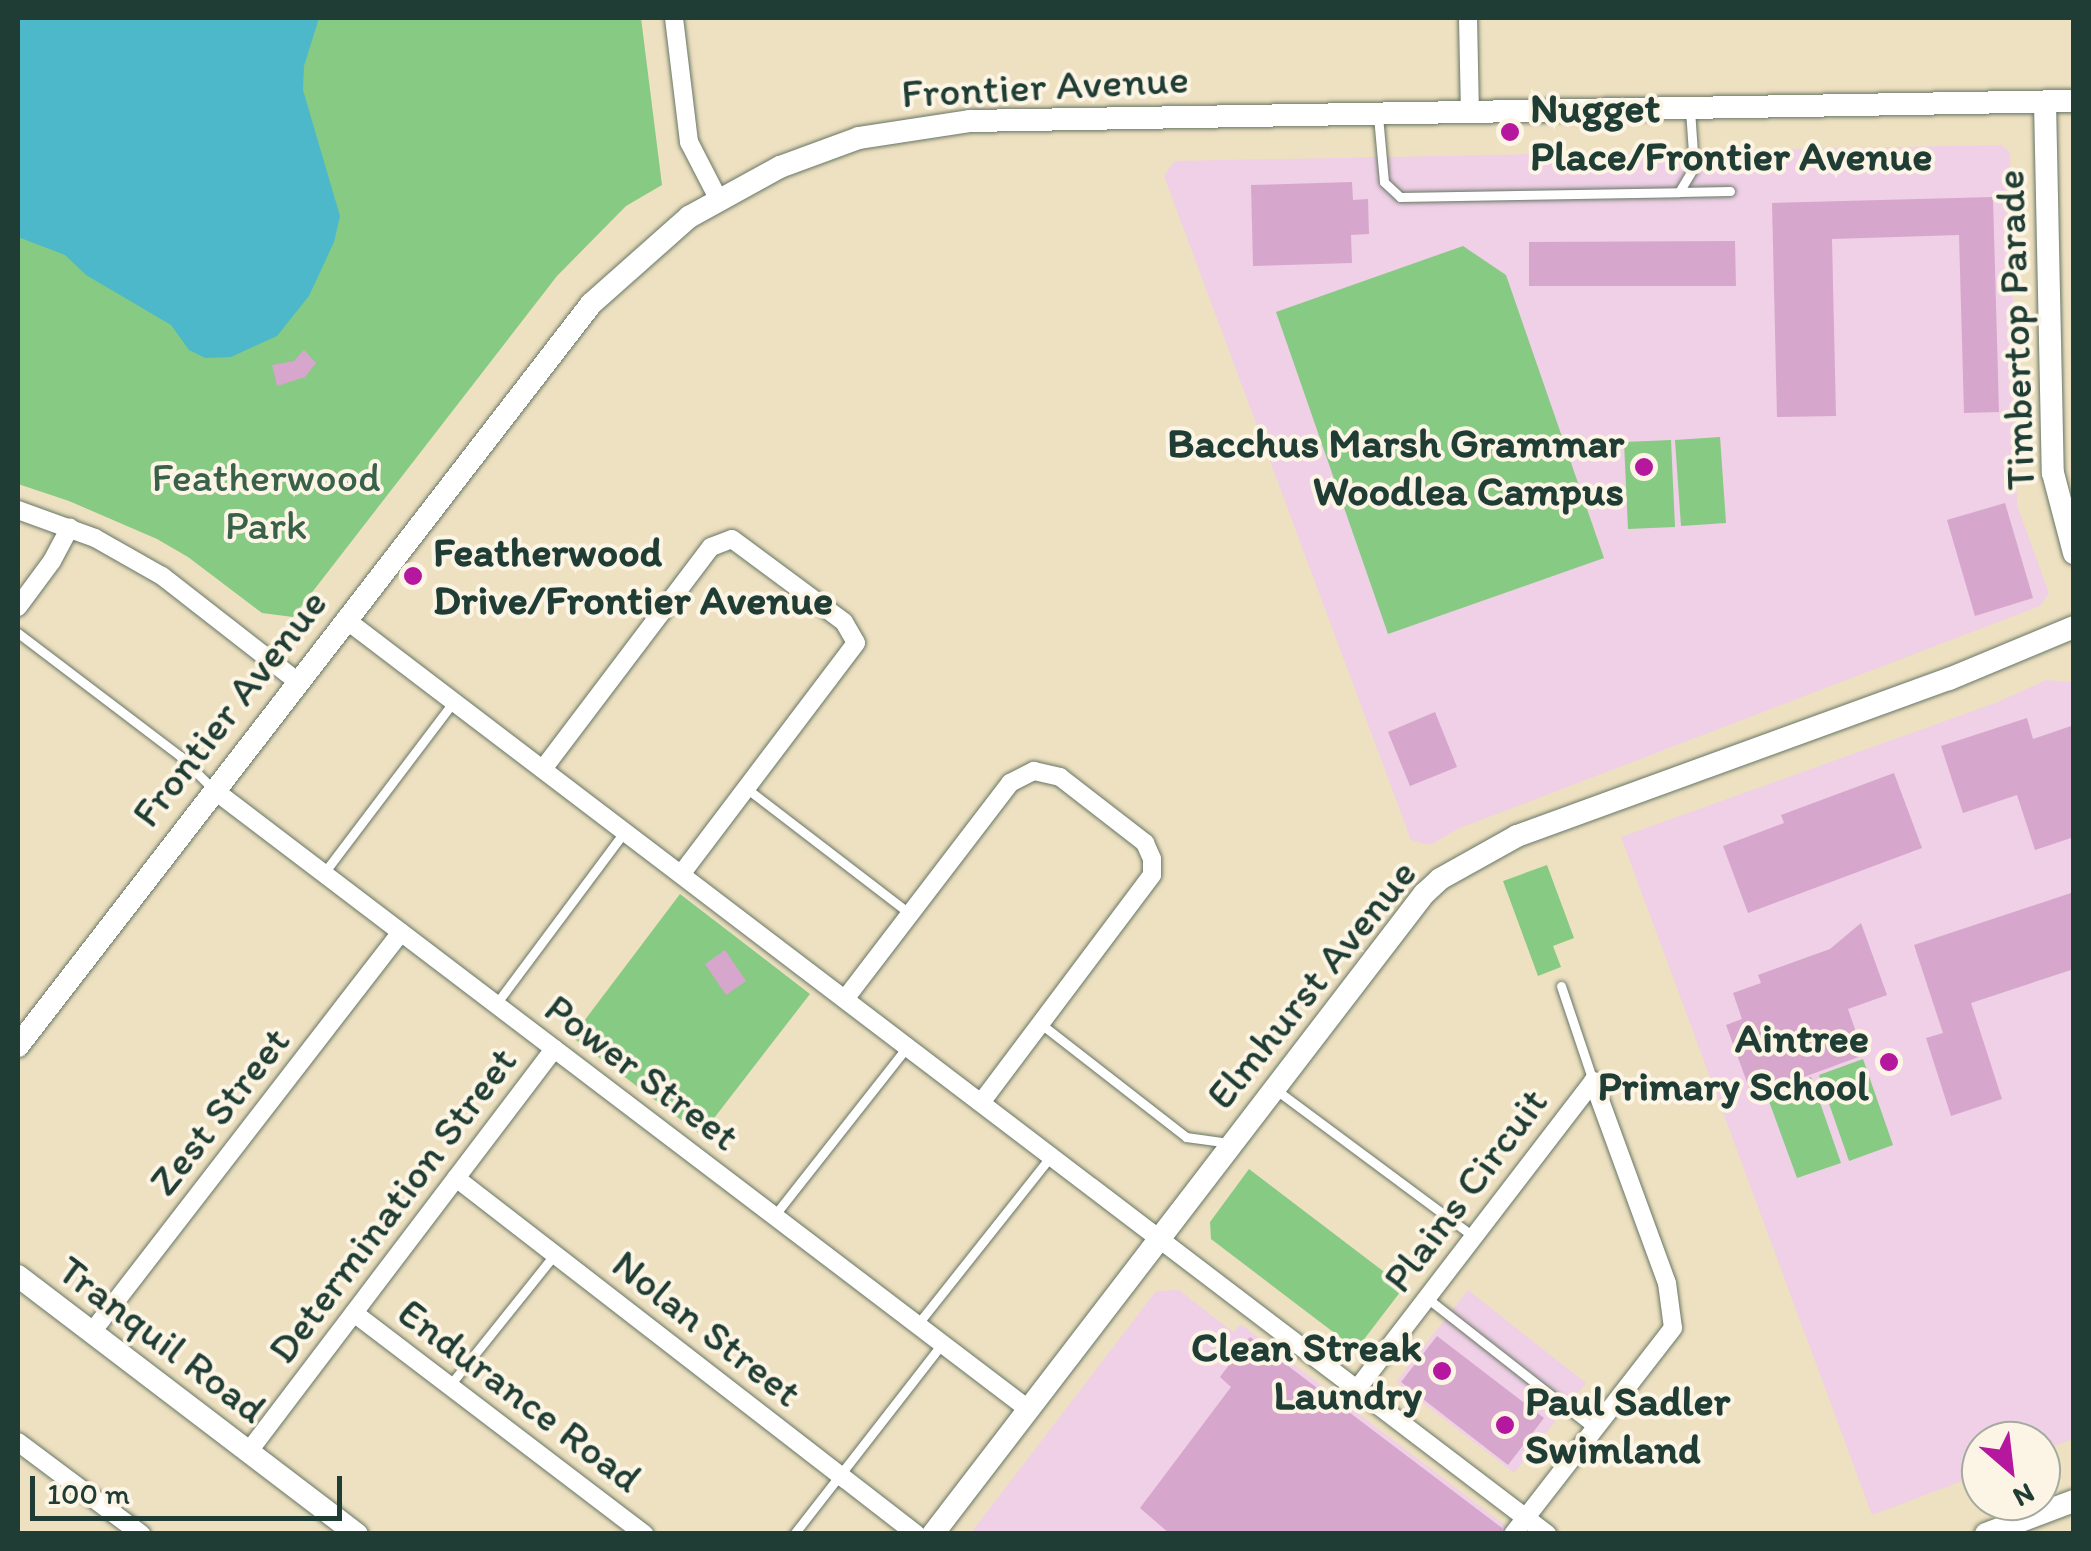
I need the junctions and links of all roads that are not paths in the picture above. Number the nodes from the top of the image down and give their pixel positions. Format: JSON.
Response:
{"nodes":[{"id":1,"x":674,"y":18,"type":"edge"},
{"id":2,"x":1468,"y":18,"type":"edge"},
{"id":3,"x":2074,"y":101,"type":"edge"},
{"id":4,"x":2045,"y":102,"type":"junction"},
{"id":5,"x":1690,"y":108,"type":"junction"},
{"id":6,"x":1470,"y":110,"type":"junction"},
{"id":7,"x":1378,"y":112,"type":"junction"},
{"id":8,"x":1730,"y":190,"type":"dead end"},
{"id":9,"x":1679,"y":192,"type":"junction"},
{"id":10,"x":718,"y":200,"type":"junction"},
{"id":11,"x":18,"y":510,"type":"edge"},
{"id":12,"x":70,"y":526,"type":"junction"},
{"id":13,"x":2074,"y":554,"type":"edge"},
{"id":14,"x":18,"y":607,"type":"edge"},
{"id":15,"x":345,"y":619,"type":"junction"},
{"id":16,"x":2074,"y":628,"type":"edge"},
{"id":17,"x":18,"y":633,"type":"edge"},
{"id":18,"x":296,"y":681,"type":"junction"},
{"id":19,"x":454,"y":701,"type":"junction"},
{"id":20,"x":543,"y":769,"type":"junction"},
{"id":21,"x":746,"y":788,"type":"junction"},
{"id":22,"x":214,"y":790,"type":"junction"},
{"id":23,"x":624,"y":831,"type":"junction"},
{"id":24,"x":324,"y":873,"type":"junction"},
{"id":25,"x":680,"y":874,"type":"junction"},
{"id":26,"x":910,"y":914,"type":"junction"},
{"id":27,"x":401,"y":932,"type":"junction"},
{"id":28,"x":1561,"y":986,"type":"dead end"},
{"id":29,"x":845,"y":999,"type":"junction"},
{"id":30,"x":496,"y":1004,"type":"junction"},
{"id":31,"x":1041,"y":1024,"type":"junction"},
{"id":32,"x":18,"y":1046,"type":"edge"},
{"id":33,"x":907,"y":1046,"type":"junction"},
{"id":34,"x":554,"y":1049,"type":"junction"},
{"id":35,"x":1593,"y":1081,"type":"junction"},
{"id":36,"x":1274,"y":1088,"type":"junction"},
{"id":37,"x":981,"y":1103,"type":"junction"},
{"id":38,"x":1232,"y":1144,"type":"junction"},
{"id":39,"x":1050,"y":1156,"type":"junction"},
{"id":40,"x":456,"y":1178,"type":"junction"},
{"id":41,"x":774,"y":1216,"type":"junction"},
{"id":42,"x":1474,"y":1237,"type":"junction"},
{"id":43,"x":1158,"y":1239,"type":"junction"},
{"id":44,"x":554,"y":1255,"type":"junction"},
{"id":45,"x":18,"y":1276,"type":"edge"},
{"id":46,"x":1427,"y":1298,"type":"junction"},
{"id":47,"x":354,"y":1312,"type":"junction"},
{"id":48,"x":917,"y":1325,"type":"junction"},
{"id":49,"x":92,"y":1332,"type":"junction"},
{"id":50,"x":942,"y":1344,"type":"junction"},
{"id":51,"x":450,"y":1385,"type":"junction"},
{"id":52,"x":1357,"y":1390,"type":"junction"},
{"id":53,"x":1028,"y":1409,"type":"junction"},
{"id":54,"x":1594,"y":1430,"type":"junction"},
{"id":55,"x":18,"y":1442,"type":"edge"},
{"id":56,"x":249,"y":1451,"type":"junction"},
{"id":57,"x":839,"y":1474,"type":"junction"},
{"id":58,"x":2074,"y":1501,"type":"edge"},
{"id":59,"x":1526,"y":1517,"type":"junction"},
{"id":60,"x":942,"y":1527,"type":"edge"},
{"id":61,"x":141,"y":1534,"type":"edge"},
{"id":62,"x":357,"y":1534,"type":"edge"},
{"id":63,"x":644,"y":1534,"type":"edge"},
{"id":64,"x":794,"y":1534,"type":"edge"},
{"id":65,"x":916,"y":1534,"type":"edge"},
{"id":66,"x":1513,"y":1534,"type":"edge"},
{"id":67,"x":1547,"y":1534,"type":"edge"},
{"id":68,"x":1986,"y":1534,"type":"edge"}],
"edges":[{"from":1,"to":10,"type":"street"},
{"from":2,"to":6,"type":"street"},
{"from":3,"to":4,"type":"street","name":"Frontier Avenue"},
{"from":4,"to":5,"type":"street","name":"Frontier Avenue"},
{"from":4,"to":13,"type":"street","name":"Timbertop Parade"},
{"from":5,"to":6,"type":"street","name":"Frontier Avenue"},
{"from":5,"to":9,"type":"lane"},
{"from":6,"to":7,"type":"street","name":"Frontier Avenue"},
{"from":7,"to":9,"type":"lane"},
{"from":7,"to":10,"type":"street","name":"Frontier Avenue"},
{"from":8,"to":9,"type":"lane"},
{"from":10,"to":15,"type":"street","name":"Frontier Avenue"},
{"from":11,"to":12,"type":"street"},
{"from":12,"to":14,"type":"street"},
{"from":12,"to":18,"type":"street"},
{"from":15,"to":18,"type":"street","name":"Frontier Avenue"},
{"from":15,"to":19,"type":"street"},
{"from":16,"to":36,"type":"street","name":"Elmhurst Avenue"},
{"from":17,"to":22,"type":"lane"},
{"from":18,"to":22,"type":"street","name":"Frontier Avenue"},
{"from":19,"to":20,"type":"street"},
{"from":19,"to":24,"type":"lane"},
{"from":20,"to":21,"type":"street"},
{"from":20,"to":23,"type":"street"},
{"from":21,"to":25,"type":"street"},
{"from":21,"to":26,"type":"lane"},
{"from":22,"to":24,"type":"street","name":"Power Street"},
{"from":22,"to":32,"type":"street","name":"Frontier Avenue"},
{"from":23,"to":25,"type":"street"},
{"from":23,"to":30,"type":"lane"},
{"from":24,"to":27,"type":"street","name":"Power Street"},
{"from":25,"to":29,"type":"street"},
{"from":26,"to":29,"type":"street"},
{"from":26,"to":31,"type":"street"},
{"from":27,"to":30,"type":"street","name":"Power Street"},
{"from":27,"to":49,"type":"street","name":"Zest Street"},
{"from":28,"to":35,"type":"lane","name":"Plains Circuit"},
{"from":29,"to":33,"type":"street"},
{"from":30,"to":34,"type":"street","name":"Power Street"},
{"from":31,"to":37,"type":"street"},
{"from":31,"to":38,"type":"lane"},
{"from":33,"to":37,"type":"street"},
{"from":33,"to":41,"type":"lane"},
{"from":34,"to":40,"type":"street","name":"Determination Street"},
{"from":34,"to":41,"type":"street","name":"Power Street"},
{"from":35,"to":42,"type":"street","name":"Plains Circuit"},
{"from":35,"to":54,"type":"street","name":"Plains Circuit"},
{"from":36,"to":38,"type":"street","name":"Elmhurst Avenue"},
{"from":36,"to":42,"type":"lane"},
{"from":37,"to":39,"type":"street"},
{"from":38,"to":43,"type":"street","name":"Elmhurst Avenue"},
{"from":39,"to":43,"type":"street"},
{"from":39,"to":48,"type":"lane"},
{"from":40,"to":44,"type":"street","name":"Nolan Street"},
{"from":40,"to":47,"type":"street","name":"Determination Street"},
{"from":41,"to":48,"type":"street","name":"Power Street"},
{"from":42,"to":46,"type":"street","name":"Plains Circuit"},
{"from":43,"to":52,"type":"street"},
{"from":43,"to":53,"type":"street","name":"Elmhurst Avenue"},
{"from":44,"to":51,"type":"lane"},
{"from":44,"to":57,"type":"street","name":"Nolan Street"},
{"from":45,"to":49,"type":"street","name":"Tranquil Road"},
{"from":46,"to":52,"type":"street","name":"Plains Circuit"},
{"from":46,"to":54,"type":"lane"},
{"from":47,"to":51,"type":"street","name":"Endurance Road"},
{"from":47,"to":56,"type":"street","name":"Determination Street"},
{"from":48,"to":50,"type":"street","name":"Power Street"},
{"from":49,"to":56,"type":"street","name":"Tranquil Road"},
{"from":50,"to":53,"type":"street","name":"Power Street"},
{"from":50,"to":57,"type":"lane"},
{"from":51,"to":63,"type":"street","name":"Endurance Road"},
{"from":52,"to":59,"type":"street"},
{"from":53,"to":60,"type":"street","name":"Elmhurst Avenue"},
{"from":54,"to":59,"type":"street","name":"Plains Circuit"},
{"from":55,"to":61,"type":"street"},
{"from":56,"to":62,"type":"street","name":"Tranquil Road"},
{"from":57,"to":64,"type":"lane"},
{"from":57,"to":65,"type":"street","name":"Nolan Street"},
{"from":58,"to":68,"type":"street"},
{"from":59,"to":66,"type":"street","name":"Plains Circuit"},
{"from":59,"to":67,"type":"street"}]}
